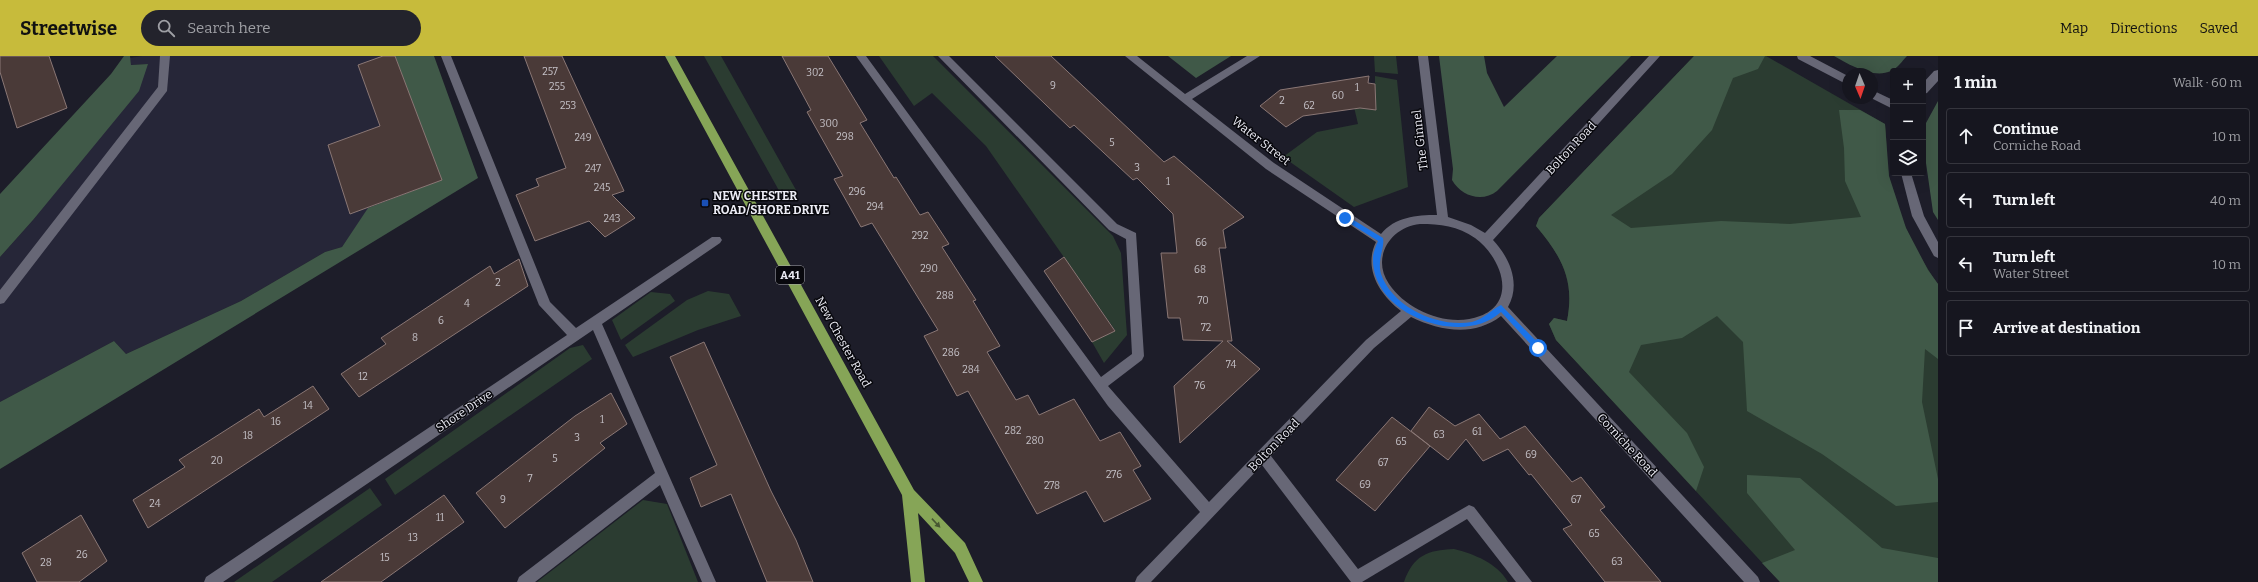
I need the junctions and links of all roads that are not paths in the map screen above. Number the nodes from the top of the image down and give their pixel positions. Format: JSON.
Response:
{"nodes":[{"id":1,"x":165,"y":56,"type":"edge"},
{"id":2,"x":446,"y":56,"type":"edge"},
{"id":3,"x":670,"y":56,"type":"edge"},
{"id":4,"x":861,"y":56,"type":"edge"},
{"id":5,"x":943,"y":56,"type":"edge"},
{"id":6,"x":1130,"y":56,"type":"edge"},
{"id":7,"x":1255,"y":56,"type":"edge"},
{"id":8,"x":1423,"y":56,"type":"edge"},
{"id":9,"x":1655,"y":56,"type":"edge"},
{"id":10,"x":1802,"y":56,"type":"edge"},
{"id":11,"x":1938,"y":74,"type":"edge"},
{"id":12,"x":1842,"y":78,"type":"edge"},
{"id":13,"x":1926,"y":87,"type":"edge"},
{"id":14,"x":1878,"y":97,"type":"edge"},
{"id":15,"x":1186,"y":99,"type":"junction"},
{"id":16,"x":1891,"y":104,"type":"edge"},
{"id":17,"x":1907,"y":176,"type":"edge"},
{"id":18,"x":1443,"y":220,"type":"junction"},
{"id":19,"x":716,"y":240,"type":"dead end"},
{"id":20,"x":1381,"y":240,"type":"junction"},
{"id":21,"x":1486,"y":240,"type":"junction"},
{"id":22,"x":1938,"y":253,"type":"edge"},
{"id":23,"x":0,"y":300,"type":"edge"},
{"id":24,"x":1501,"y":308,"type":"junction"},
{"id":25,"x":1410,"y":311,"type":"junction"},
{"id":26,"x":595,"y":322,"type":"junction"},
{"id":27,"x":576,"y":336,"type":"junction"},
{"id":28,"x":1100,"y":385,"type":"junction"},
{"id":29,"x":1263,"y":456,"type":"junction"},
{"id":30,"x":664,"y":474,"type":"junction"},
{"id":31,"x":909,"y":494,"type":"junction"},
{"id":32,"x":1209,"y":512,"type":"junction"},
{"id":33,"x":1357,"y":580,"type":"edge"},
{"id":34,"x":211,"y":582,"type":"edge"},
{"id":35,"x":524,"y":582,"type":"edge"},
{"id":36,"x":709,"y":582,"type":"edge"},
{"id":37,"x":918,"y":582,"type":"edge"},
{"id":38,"x":976,"y":582,"type":"edge"},
{"id":39,"x":1142,"y":582,"type":"edge"},
{"id":40,"x":1525,"y":582,"type":"edge"},
{"id":41,"x":1753,"y":582,"type":"edge"}],
"edges":[{"from":1,"to":23,"type":"street"},
{"from":2,"to":27,"type":"street"},
{"from":3,"to":31,"type":"highway","name":"New Chester Road","number":"A41"},
{"from":4,"to":28,"type":"street"},
{"from":5,"to":28,"type":"street"},
{"from":6,"to":15,"type":"street","name":"Water Street"},
{"from":7,"to":15,"type":"street"},
{"from":8,"to":18,"type":"street","name":"The Ginnel"},
{"from":9,"to":21,"type":"street","name":"Bolton Road"},
{"from":10,"to":12,"type":"street"},
{"from":11,"to":13,"type":"street"},
{"from":14,"to":16,"type":"street"},
{"from":15,"to":20,"type":"street","name":"Water Street"},
{"from":17,"to":22,"type":"street"},
{"from":18,"to":20,"type":"street"},
{"from":18,"to":21,"type":"street"},
{"from":19,"to":26,"type":"street","name":"Shore Drive"},
{"from":20,"to":25,"type":"street"},
{"from":21,"to":24,"type":"street"},
{"from":24,"to":25,"type":"street"},
{"from":24,"to":41,"type":"street","name":"Corniche Road"},
{"from":25,"to":29,"type":"street","name":"Bolton Road"},
{"from":26,"to":27,"type":"street","name":"Shore Drive"},
{"from":26,"to":30,"type":"street"},
{"from":27,"to":34,"type":"street","name":"Shore Drive"},
{"from":28,"to":32,"type":"street"},
{"from":29,"to":32,"type":"street","name":"Bolton Road"},
{"from":29,"to":33,"type":"street"},
{"from":30,"to":35,"type":"street"},
{"from":30,"to":36,"type":"street"},
{"from":31,"to":37,"type":"highway","name":"New Chester Road","number":"A41"},
{"from":31,"to":38,"type":"highway","name":"New Chester Road","number":"A41","one_way":true},
{"from":32,"to":39,"type":"street","name":"Bolton Road"},
{"from":33,"to":40,"type":"street"}]}
